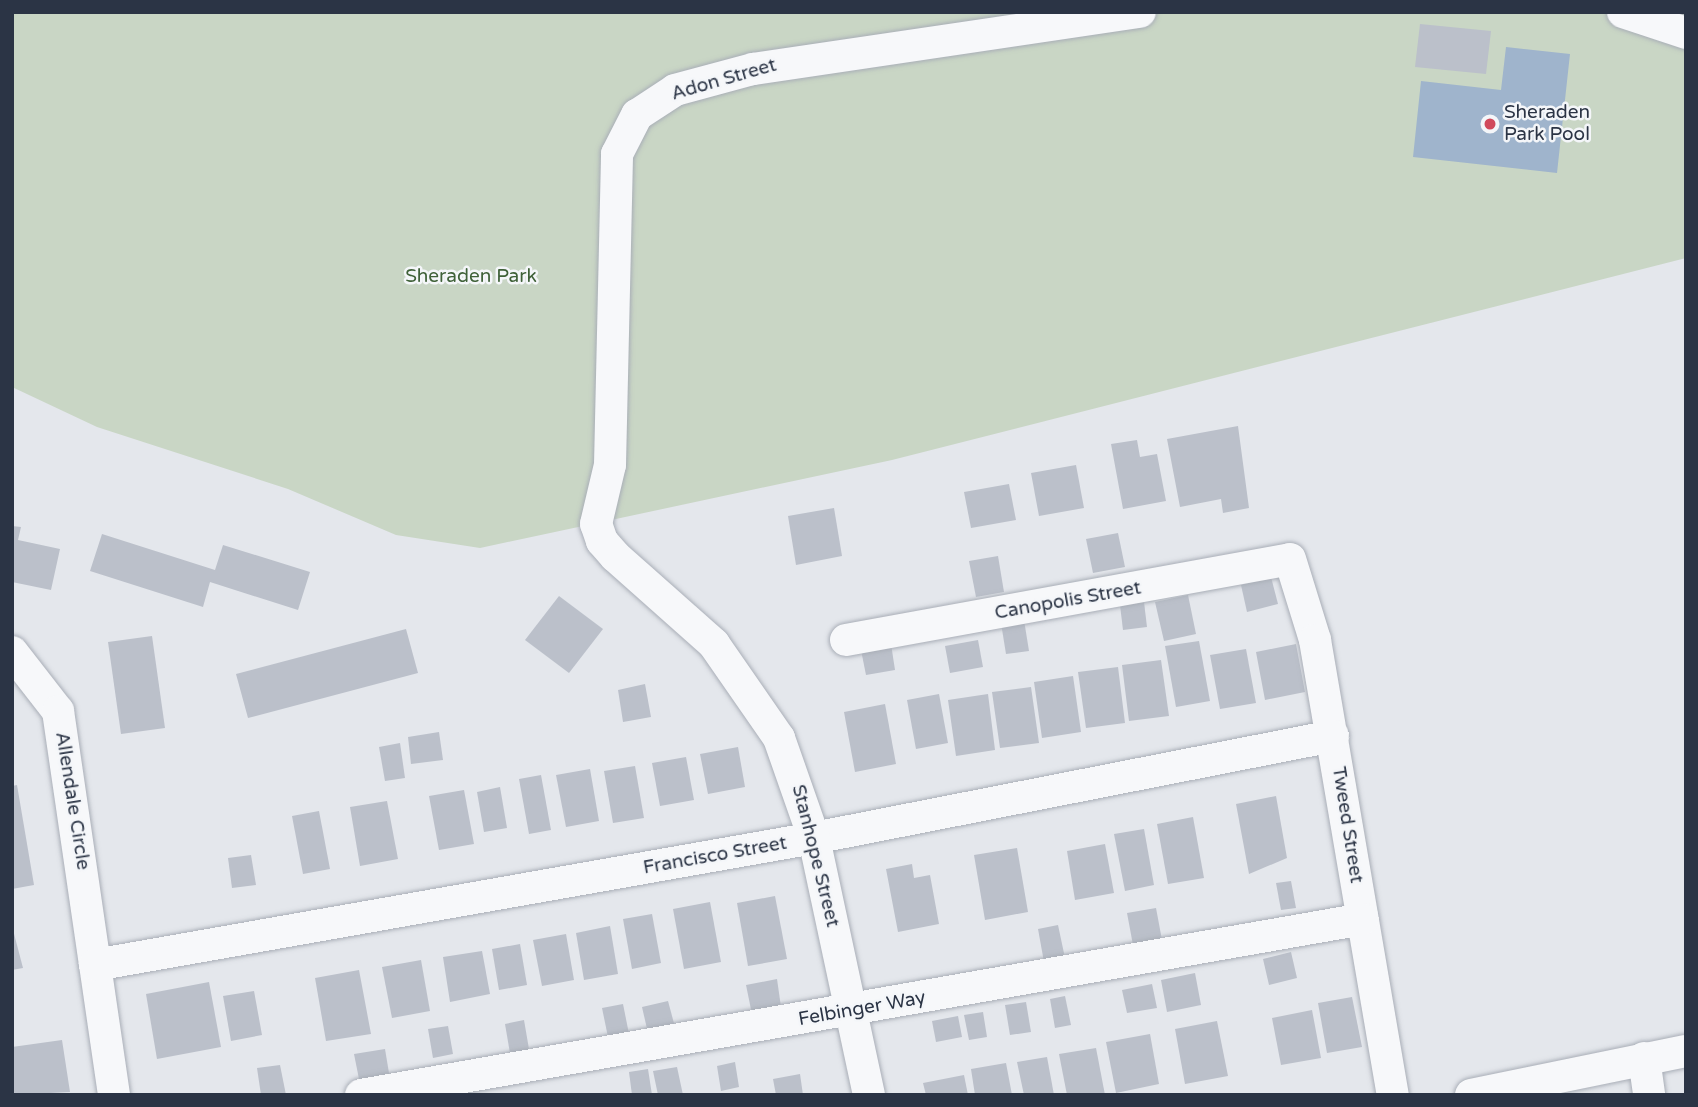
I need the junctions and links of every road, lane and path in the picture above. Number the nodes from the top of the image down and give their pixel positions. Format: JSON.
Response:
{"nodes":[{"id":1,"x":1140,"y":12,"type":"edge"},
{"id":2,"x":1623,"y":12,"type":"edge"},
{"id":3,"x":1686,"y":33,"type":"edge"},
{"id":4,"x":615,"y":556,"type":"joint"},
{"id":5,"x":1290,"y":559,"type":"joint"},
{"id":6,"x":846,"y":640,"type":"dead end"},
{"id":7,"x":12,"y":652,"type":"edge"},
{"id":8,"x":1333,"y":736,"type":"junction"},
{"id":9,"x":814,"y":838,"type":"junction"},
{"id":10,"x":1363,"y":919,"type":"junction"},
{"id":11,"x":95,"y":965,"type":"junction"},
{"id":12,"x":849,"y":1011,"type":"junction"},
{"id":13,"x":1686,"y":1051,"type":"edge"},
{"id":14,"x":1644,"y":1058,"type":"junction"},
{"id":15,"x":114,"y":1095,"type":"edge"},
{"id":16,"x":360,"y":1095,"type":"edge"},
{"id":17,"x":869,"y":1095,"type":"edge"},
{"id":18,"x":1393,"y":1095,"type":"edge"},
{"id":19,"x":1471,"y":1095,"type":"edge"},
{"id":20,"x":1649,"y":1095,"type":"edge"}],
"edges":[{"from":1,"to":4,"type":"street","name":"Adon Street"},
{"from":2,"to":3,"type":"street"},
{"from":4,"to":9,"type":"street","name":"Stanhope Street"},
{"from":5,"to":6,"type":"street","name":"Canopolis Street"},
{"from":5,"to":8,"type":"street","name":"Tweed Street"},
{"from":7,"to":11,"type":"street","name":"Allendale Circle"},
{"from":8,"to":9,"type":"street","name":"Francisco Street"},
{"from":8,"to":10,"type":"street","name":"Tweed Street"},
{"from":9,"to":11,"type":"street","name":"Francisco Street"},
{"from":9,"to":12,"type":"street","name":"Stanhope Street"},
{"from":10,"to":12,"type":"street","name":"Felbinger Way"},
{"from":10,"to":18,"type":"street","name":"Tweed Street"},
{"from":11,"to":15,"type":"street","name":"Allendale Circle"},
{"from":12,"to":16,"type":"street","name":"Felbinger Way"},
{"from":12,"to":17,"type":"street","name":"Stanhope Street"},
{"from":13,"to":14,"type":"street"},
{"from":14,"to":19,"type":"street"},
{"from":14,"to":20,"type":"street"}]}
